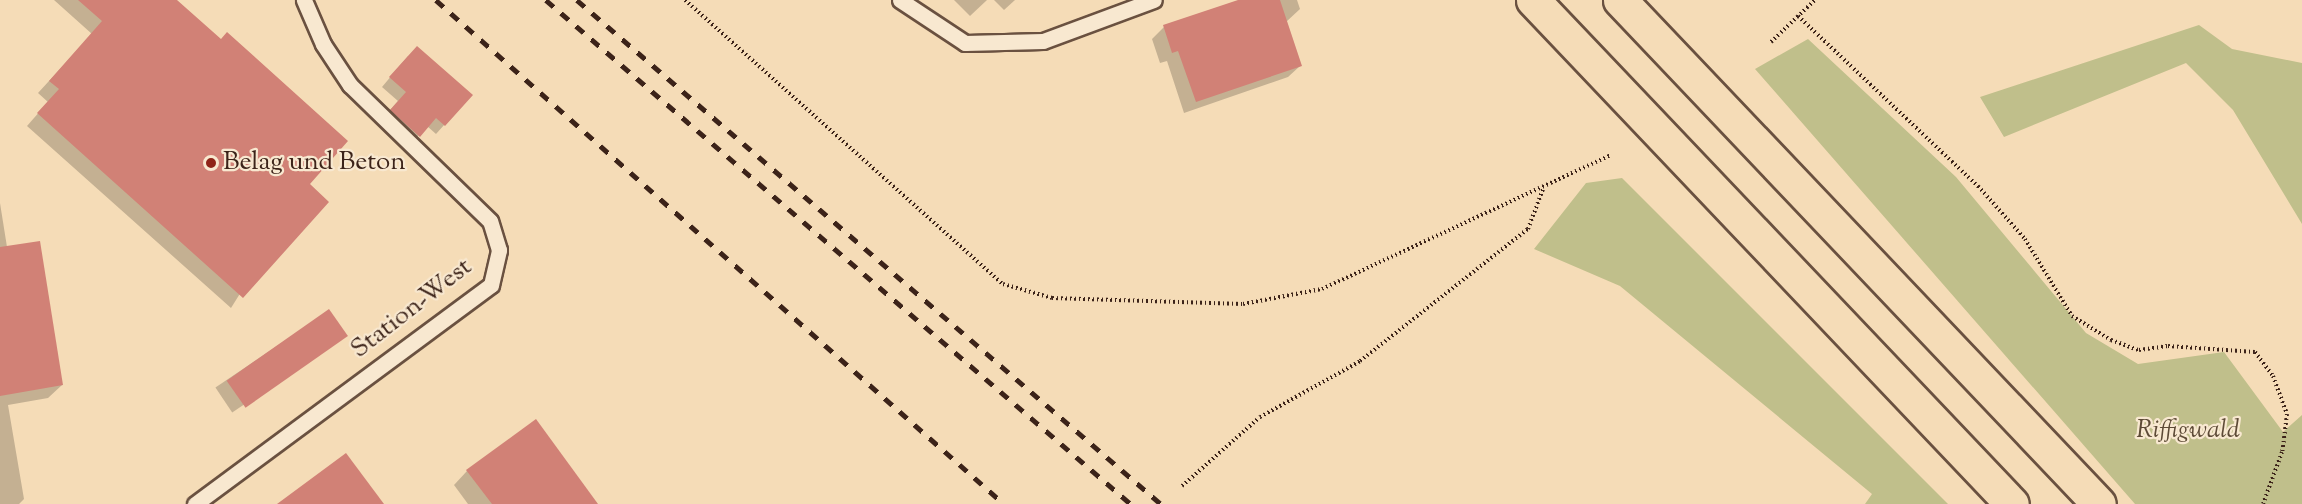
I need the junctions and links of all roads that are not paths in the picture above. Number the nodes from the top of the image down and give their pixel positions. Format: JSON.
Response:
{"nodes":[{"id":1,"x":304,"y":0,"type":"edge"},
{"id":2,"x":900,"y":0,"type":"edge"},
{"id":3,"x":1154,"y":0,"type":"edge"},
{"id":4,"x":1533,"y":0,"type":"edge"},
{"id":5,"x":1620,"y":0,"type":"edge"},
{"id":6,"x":195,"y":504,"type":"edge"},
{"id":7,"x":2012,"y":504,"type":"edge"},
{"id":8,"x":2099,"y":504,"type":"edge"}],
"edges":[{"from":1,"to":6,"type":"lane","name":"Station-West"},
{"from":2,"to":3,"type":"lane"},
{"from":4,"to":7,"type":"highway"},
{"from":5,"to":8,"type":"highway"}]}
